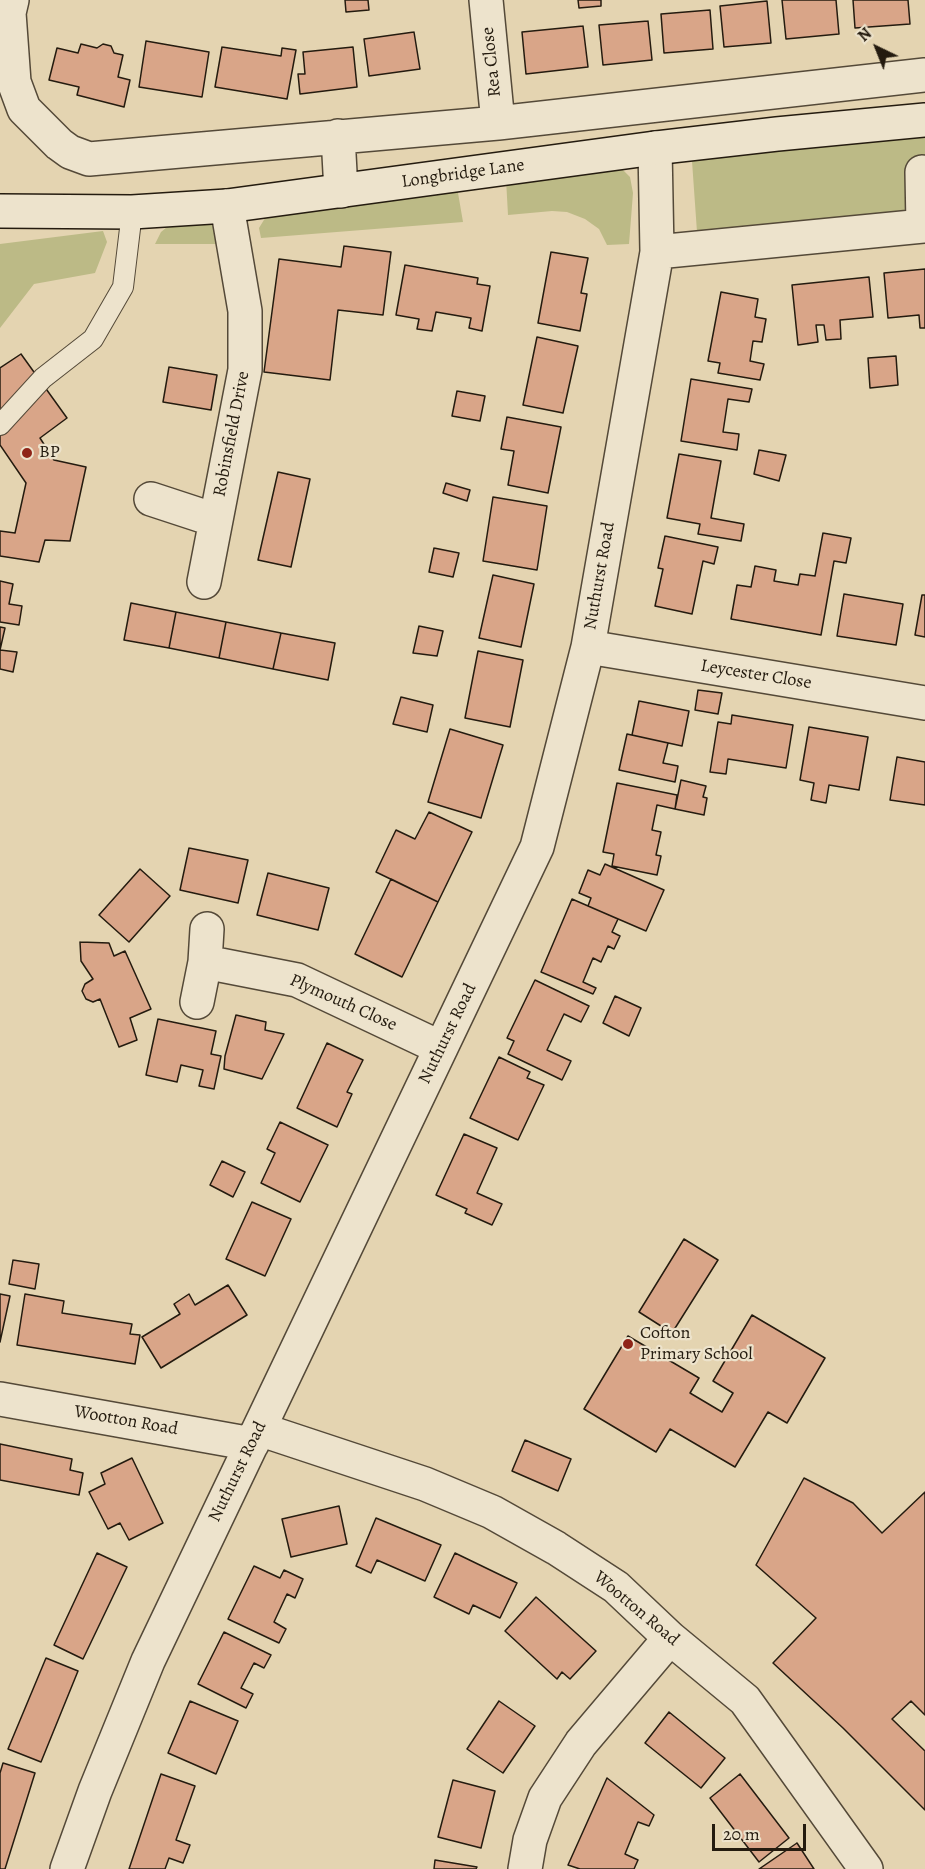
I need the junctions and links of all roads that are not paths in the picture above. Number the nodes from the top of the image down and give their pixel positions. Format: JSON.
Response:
{"nodes":[{"id":1,"x":12,"y":0,"type":"edge"},
{"id":2,"x":486,"y":0,"type":"edge"},
{"id":3,"x":925,"y":75,"type":"edge"},
{"id":4,"x":925,"y":120,"type":"edge"},
{"id":5,"x":498,"y":123,"type":"junction"},
{"id":6,"x":338,"y":136,"type":"junction"},
{"id":7,"x":655,"y":148,"type":"junction"},
{"id":8,"x":922,"y":172,"type":"dead end"},
{"id":9,"x":340,"y":191,"type":"junction"},
{"id":10,"x":227,"y":206,"type":"junction"},
{"id":11,"x":0,"y":211,"type":"edge"},
{"id":12,"x":132,"y":212,"type":"junction"},
{"id":13,"x":657,"y":252,"type":"junction"},
{"id":14,"x":0,"y":425,"type":"edge"},
{"id":15,"x":151,"y":499,"type":"dead end"},
{"id":16,"x":215,"y":520,"type":"junction"},
{"id":17,"x":204,"y":582,"type":"dead end"},
{"id":18,"x":588,"y":648,"type":"junction"},
{"id":19,"x":925,"y":703,"type":"edge"},
{"id":20,"x":207,"y":929,"type":"dead end"},
{"id":21,"x":205,"y":962,"type":"junction"},
{"id":22,"x":197,"y":1002,"type":"dead end"},
{"id":23,"x":441,"y":1048,"type":"junction"},
{"id":24,"x":0,"y":1398,"type":"edge"},
{"id":25,"x":255,"y":1436,"type":"junction"},
{"id":26,"x":670,"y":1638,"type":"junction"},
{"id":27,"x":67,"y":1869,"type":"edge"},
{"id":28,"x":525,"y":1869,"type":"edge"},
{"id":29,"x":866,"y":1869,"type":"edge"}],
"edges":[{"from":1,"to":6,"type":"street"},
{"from":2,"to":5,"type":"street","name":"Rea Close"},
{"from":3,"to":5,"type":"street"},
{"from":4,"to":7,"type":"street","name":"Longbridge Lane"},
{"from":5,"to":6,"type":"street"},
{"from":6,"to":9,"type":"street"},
{"from":7,"to":9,"type":"street","name":"Longbridge Lane"},
{"from":7,"to":13,"type":"street","name":"Nuthurst Road"},
{"from":8,"to":13,"type":"street"},
{"from":9,"to":10,"type":"street","name":"Longbridge Lane"},
{"from":10,"to":12,"type":"street","name":"Longbridge Lane"},
{"from":10,"to":16,"type":"street","name":"Robinsfield Drive"},
{"from":11,"to":12,"type":"street","name":"Longbridge Lane"},
{"from":12,"to":14,"type":"lane"},
{"from":13,"to":18,"type":"street","name":"Nuthurst Road"},
{"from":15,"to":16,"type":"street","name":"Robinsfield Drive"},
{"from":16,"to":17,"type":"street","name":"Robinsfield Drive"},
{"from":18,"to":19,"type":"street","name":"Leycester Close"},
{"from":18,"to":23,"type":"street","name":"Nuthurst Road"},
{"from":20,"to":21,"type":"street"},
{"from":21,"to":22,"type":"street"},
{"from":21,"to":23,"type":"street","name":"Plymouth Close"},
{"from":23,"to":25,"type":"street","name":"Nuthurst Road"},
{"from":24,"to":25,"type":"street","name":"Wootton Road"},
{"from":25,"to":26,"type":"street","name":"Wootton Road"},
{"from":25,"to":27,"type":"street","name":"Nuthurst Road"},
{"from":26,"to":28,"type":"street"},
{"from":26,"to":29,"type":"street","name":"Wootton Road"}]}
